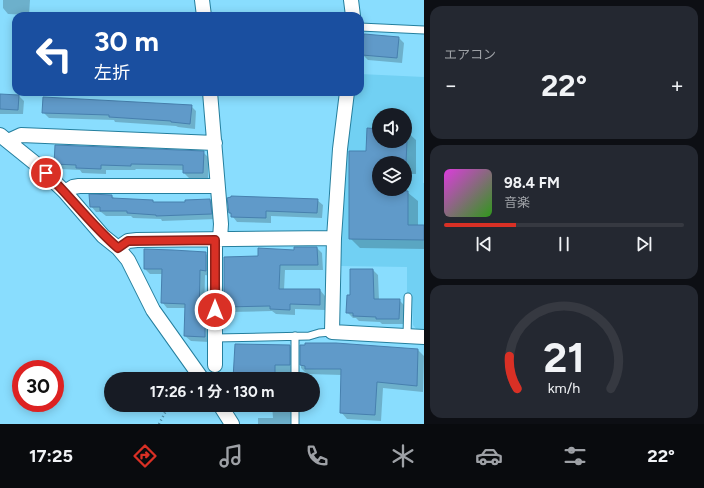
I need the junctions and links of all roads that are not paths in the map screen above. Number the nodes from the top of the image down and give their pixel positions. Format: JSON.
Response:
{"nodes":[{"id":1,"x":202,"y":0,"type":"edge"},
{"id":2,"x":351,"y":0,"type":"edge"},
{"id":3,"x":204,"y":12,"type":"edge"},
{"id":4,"x":352,"y":12,"type":"edge"},
{"id":5,"x":364,"y":27,"type":"edge"},
{"id":6,"x":424,"y":30,"type":"edge"},
{"id":7,"x":210,"y":96,"type":"edge"},
{"id":8,"x":347,"y":96,"type":"edge"},
{"id":9,"x":4,"y":138,"type":"edge"},
{"id":10,"x":215,"y":143,"type":"junction"},
{"id":11,"x":217,"y":186,"type":"junction"},
{"id":12,"x":65,"y":192,"type":"junction"},
{"id":13,"x":334,"y":238,"type":"junction"},
{"id":14,"x":217,"y":240,"type":"junction"},
{"id":15,"x":118,"y":248,"type":"junction"},
{"id":16,"x":408,"y":297,"type":"dead end"},
{"id":17,"x":332,"y":332,"type":"junction"},
{"id":18,"x":295,"y":336,"type":"junction"},
{"id":19,"x":408,"y":336,"type":"junction"},
{"id":20,"x":424,"y":337,"type":"edge"},
{"id":21,"x":215,"y":338,"type":"junction"},
{"id":22,"x":215,"y":365,"type":"dead end"},
{"id":23,"x":197,"y":372,"type":"edge"},
{"id":24,"x":295,"y":372,"type":"edge"},
{"id":25,"x":224,"y":412,"type":"edge"},
{"id":26,"x":295,"y":412,"type":"edge"},
{"id":27,"x":232,"y":424,"type":"edge"},
{"id":28,"x":295,"y":424,"type":"edge"}],
"edges":[{"from":1,"to":3,"type":"street"},
{"from":2,"to":4,"type":"street"},
{"from":5,"to":6,"type":"lane"},
{"from":7,"to":10,"type":"street"},
{"from":8,"to":13,"type":"street"},
{"from":9,"to":10,"type":"street"},
{"from":9,"to":12,"type":"street"},
{"from":10,"to":11,"type":"street"},
{"from":11,"to":12,"type":"street"},
{"from":11,"to":14,"type":"street"},
{"from":12,"to":15,"type":"street"},
{"from":13,"to":14,"type":"street"},
{"from":13,"to":17,"type":"street"},
{"from":14,"to":15,"type":"street"},
{"from":14,"to":21,"type":"street"},
{"from":15,"to":23,"type":"street"},
{"from":16,"to":19,"type":"lane"},
{"from":17,"to":18,"type":"lane"},
{"from":17,"to":19,"type":"street"},
{"from":18,"to":21,"type":"lane"},
{"from":18,"to":24,"type":"lane"},
{"from":19,"to":20,"type":"street"},
{"from":21,"to":22,"type":"street"},
{"from":25,"to":27,"type":"street"},
{"from":26,"to":28,"type":"lane"}]}
